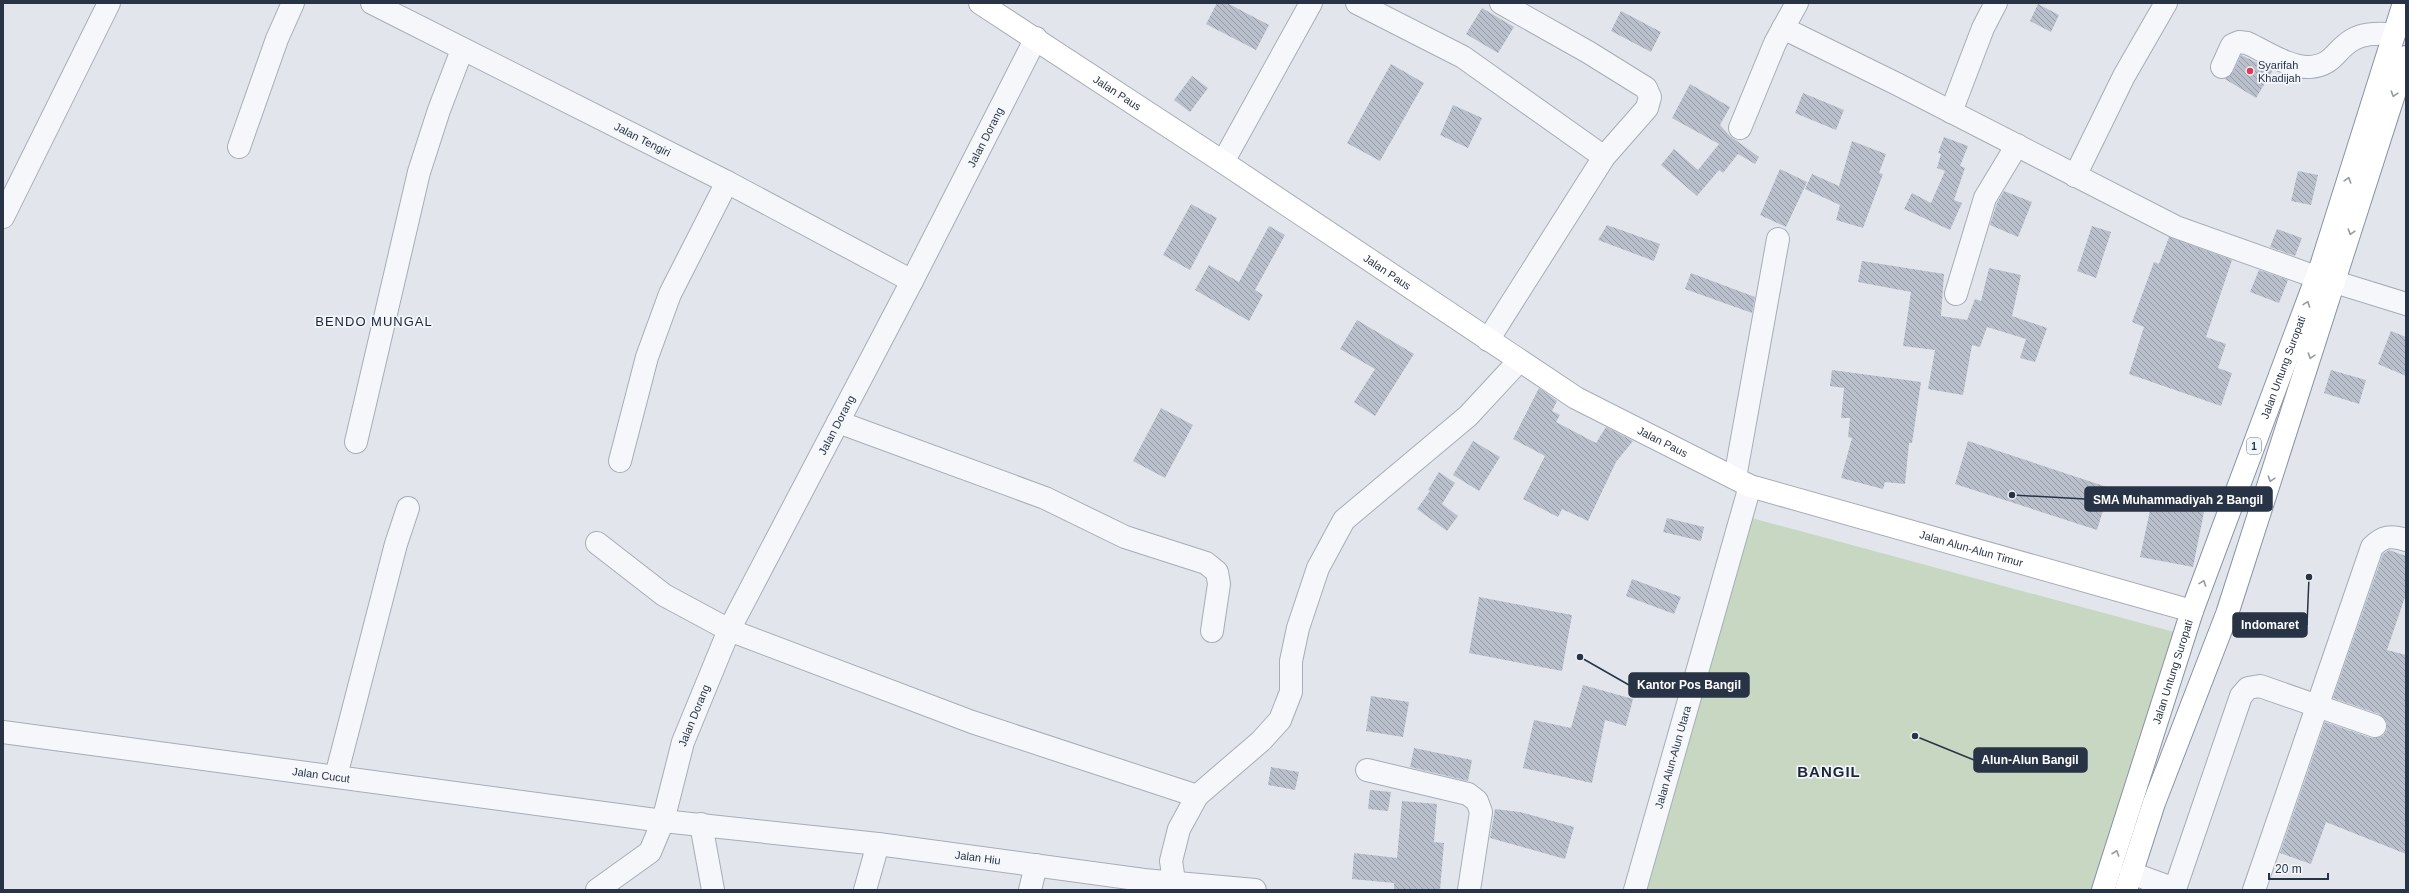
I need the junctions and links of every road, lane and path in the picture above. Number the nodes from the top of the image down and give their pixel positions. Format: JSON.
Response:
{"nodes":[{"id":1,"x":109,"y":3,"type":"edge"},
{"id":2,"x":293,"y":3,"type":"edge"},
{"id":3,"x":372,"y":3,"type":"edge"},
{"id":4,"x":980,"y":3,"type":"edge"},
{"id":5,"x":1310,"y":3,"type":"edge"},
{"id":6,"x":1358,"y":3,"type":"edge"},
{"id":7,"x":1501,"y":3,"type":"edge"},
{"id":8,"x":1796,"y":3,"type":"edge"},
{"id":9,"x":1996,"y":3,"type":"edge"},
{"id":10,"x":2166,"y":3,"type":"edge"},
{"id":11,"x":2404,"y":3,"type":"edge"},
{"id":12,"x":1783,"y":28,"type":"junction"},
{"id":13,"x":2394,"y":34,"type":"junction"},
{"id":14,"x":1036,"y":38,"type":"junction"},
{"id":15,"x":462,"y":50,"type":"junction"},
{"id":16,"x":2406,"y":57,"type":"edge"},
{"id":17,"x":2222,"y":68,"type":"dead end"},
{"id":18,"x":1951,"y":112,"type":"junction"},
{"id":19,"x":1740,"y":128,"type":"dead end"},
{"id":20,"x":2017,"y":145,"type":"junction"},
{"id":21,"x":239,"y":147,"type":"dead end"},
{"id":22,"x":1604,"y":157,"type":"junction"},
{"id":23,"x":1223,"y":162,"type":"junction"},
{"id":24,"x":2075,"y":176,"type":"junction"},
{"id":25,"x":727,"y":182,"type":"junction"},
{"id":26,"x":3,"y":217,"type":"edge"},
{"id":27,"x":1778,"y":239,"type":"dead end"},
{"id":28,"x":2325,"y":279,"type":"junction"},
{"id":29,"x":912,"y":281,"type":"junction"},
{"id":30,"x":1956,"y":294,"type":"dead end"},
{"id":31,"x":2406,"y":304,"type":"edge"},
{"id":32,"x":1488,"y":340,"type":"junction"},
{"id":33,"x":1519,"y":361,"type":"junction"},
{"id":34,"x":838,"y":422,"type":"junction"},
{"id":35,"x":356,"y":442,"type":"dead end"},
{"id":36,"x":620,"y":461,"type":"dead end"},
{"id":37,"x":1742,"y":482,"type":"junction"},
{"id":38,"x":408,"y":508,"type":"dead end"},
{"id":39,"x":2406,"y":540,"type":"edge"},
{"id":40,"x":597,"y":543,"type":"dead end"},
{"id":41,"x":2192,"y":611,"type":"junction"},
{"id":42,"x":729,"y":630,"type":"junction"},
{"id":43,"x":1212,"y":631,"type":"dead end"},
{"id":44,"x":2317,"y":706,"type":"junction"},
{"id":45,"x":2375,"y":726,"type":"dead end"},
{"id":46,"x":3,"y":732,"type":"edge"},
{"id":47,"x":1368,"y":770,"type":"dead end"},
{"id":48,"x":336,"y":776,"type":"junction"},
{"id":49,"x":1197,"y":796,"type":"junction"},
{"id":50,"x":663,"y":821,"type":"junction"},
{"id":51,"x":701,"y":824,"type":"junction"},
{"id":52,"x":878,"y":844,"type":"junction"},
{"id":53,"x":1036,"y":865,"type":"junction"},
{"id":54,"x":1174,"y":881,"type":"junction"},
{"id":55,"x":2129,"y":882,"type":"edge"},
{"id":56,"x":1142,"y":885,"type":"edge"},
{"id":57,"x":1208,"y":888,"type":"edge"},
{"id":58,"x":597,"y":890,"type":"edge"},
{"id":59,"x":713,"y":890,"type":"edge"},
{"id":60,"x":865,"y":890,"type":"edge"},
{"id":61,"x":1030,"y":890,"type":"edge"},
{"id":62,"x":1255,"y":890,"type":"edge"},
{"id":63,"x":1469,"y":890,"type":"edge"},
{"id":64,"x":1635,"y":890,"type":"edge"},
{"id":65,"x":2103,"y":890,"type":"edge"},
{"id":66,"x":2176,"y":890,"type":"edge"},
{"id":67,"x":2254,"y":890,"type":"edge"}],
"edges":[{"from":1,"to":26,"type":"street"},
{"from":2,"to":21,"type":"street"},
{"from":3,"to":15,"type":"street","name":"Jalan Tengiri"},
{"from":4,"to":14,"type":"main road","name":"Jalan Paus"},
{"from":5,"to":23,"type":"street"},
{"from":6,"to":22,"type":"street"},
{"from":7,"to":22,"type":"street"},
{"from":8,"to":12,"type":"street"},
{"from":9,"to":18,"type":"street"},
{"from":10,"to":24,"type":"street"},
{"from":11,"to":13,"type":"main road","name":"Jalan Untung Suropati","number":"1"},
{"from":12,"to":18,"type":"street"},
{"from":12,"to":19,"type":"street"},
{"from":13,"to":17,"type":"street"},
{"from":28,"to":13,"type":"main road","name":"Jalan Untung Suropati","number":"1","one_way":true},
{"from":14,"to":23,"type":"main road","name":"Jalan Paus"},
{"from":14,"to":29,"type":"street","name":"Jalan Dorang"},
{"from":15,"to":25,"type":"street","name":"Jalan Tengiri"},
{"from":15,"to":35,"type":"street"},
{"from":16,"to":28,"type":"main road","name":"Jalan Untung Suropati","number":"1","one_way":true},
{"from":18,"to":20,"type":"street"},
{"from":20,"to":24,"type":"street"},
{"from":20,"to":30,"type":"street"},
{"from":22,"to":32,"type":"street"},
{"from":23,"to":32,"type":"main road","name":"Jalan Paus"},
{"from":24,"to":28,"type":"street"},
{"from":25,"to":29,"type":"street","name":"Jalan Tengiri"},
{"from":25,"to":36,"type":"street"},
{"from":27,"to":37,"type":"street","name":"Jalan Alun-Alun Utara"},
{"from":28,"to":31,"type":"street"},
{"from":41,"to":28,"type":"main road","name":"Jalan Untung Suropati","number":"1","one_way":true},
{"from":28,"to":55,"type":"main road","name":"Jalan Untung Suropati","number":"1","one_way":true},
{"from":29,"to":34,"type":"street","name":"Jalan Dorang"},
{"from":32,"to":33,"type":"main road","name":"Jalan Paus"},
{"from":33,"to":37,"type":"main road","name":"Jalan Paus"},
{"from":33,"to":49,"type":"street"},
{"from":34,"to":42,"type":"street","name":"Jalan Dorang"},
{"from":34,"to":43,"type":"street"},
{"from":37,"to":41,"type":"main road","name":"Jalan Alun-Alun Timur"},
{"from":37,"to":64,"type":"street","name":"Jalan Alun-Alun Utara"},
{"from":38,"to":48,"type":"street"},
{"from":39,"to":44,"type":"street"},
{"from":40,"to":42,"type":"street"},
{"from":65,"to":41,"type":"main road","name":"Jalan Untung Suropati","number":"1","one_way":true},
{"from":42,"to":49,"type":"street"},
{"from":42,"to":50,"type":"street","name":"Jalan Dorang"},
{"from":44,"to":45,"type":"street"},
{"from":44,"to":66,"type":"street"},
{"from":44,"to":67,"type":"street"},
{"from":46,"to":48,"type":"street","name":"Jalan Cucut"},
{"from":47,"to":63,"type":"street"},
{"from":48,"to":50,"type":"street","name":"Jalan Cucut"},
{"from":49,"to":54,"type":"street"},
{"from":50,"to":51,"type":"street","name":"Jalan Hiu"},
{"from":50,"to":58,"type":"street","name":"Jalan Dorang"},
{"from":51,"to":52,"type":"street","name":"Jalan Hiu"},
{"from":51,"to":59,"type":"street"},
{"from":52,"to":53,"type":"street","name":"Jalan Hiu"},
{"from":52,"to":60,"type":"street"},
{"from":53,"to":56,"type":"street","name":"Jalan Hiu"},
{"from":53,"to":61,"type":"street"},
{"from":54,"to":56,"type":"street","name":"Jalan Hiu"},
{"from":54,"to":57,"type":"street","name":"Jalan Hiu"},
{"from":55,"to":66,"type":"street"},
{"from":57,"to":62,"type":"street","name":"Jalan Hiu"}]}
